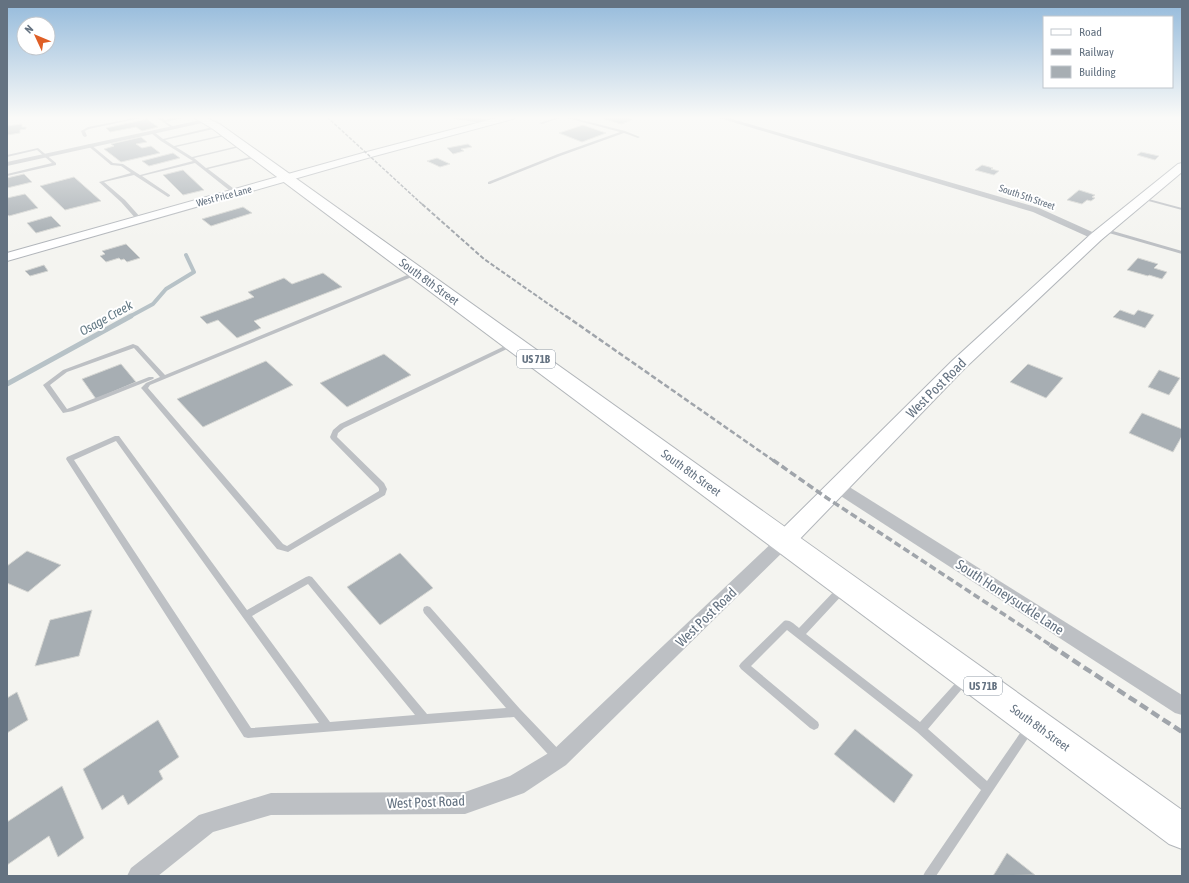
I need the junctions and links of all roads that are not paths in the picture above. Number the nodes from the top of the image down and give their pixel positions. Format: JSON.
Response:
{"nodes":[{"id":1,"x":31,"y":158,"type":"edge"},
{"id":2,"x":49,"y":158,"type":"edge"},
{"id":3,"x":105,"y":158,"type":"edge"},
{"id":4,"x":191,"y":158,"type":"edge"},
{"id":5,"x":248,"y":158,"type":"edge"},
{"id":6,"x":260,"y":158,"type":"edge"},
{"id":7,"x":358,"y":158,"type":"edge"},
{"id":8,"x":551,"y":158,"type":"edge"},
{"id":9,"x":859,"y":158,"type":"edge"},
{"id":10,"x":196,"y":162,"type":"junction"},
{"id":11,"x":7,"y":164,"type":"edge"},
{"id":12,"x":1182,"y":166,"type":"edge"},
{"id":13,"x":205,"y":169,"type":"junction"},
{"id":14,"x":7,"y":175,"type":"edge"},
{"id":15,"x":137,"y":175,"type":"junction"},
{"id":16,"x":287,"y":178,"type":"junction"},
{"id":17,"x":488,"y":182,"type":"dead end"},
{"id":18,"x":236,"y":193,"type":"junction"},
{"id":19,"x":168,"y":196,"type":"dead end"},
{"id":20,"x":1143,"y":198,"type":"junction"},
{"id":21,"x":1182,"y":209,"type":"edge"},
{"id":22,"x":139,"y":219,"type":"junction"},
{"id":23,"x":1100,"y":234,"type":"junction"},
{"id":24,"x":1182,"y":253,"type":"edge"},
{"id":25,"x":7,"y":257,"type":"edge"},
{"id":26,"x":417,"y":273,"type":"junction"},
{"id":27,"x":515,"y":344,"type":"junction"},
{"id":28,"x":162,"y":376,"type":"junction"},
{"id":29,"x":838,"y":487,"type":"junction"},
{"id":30,"x":784,"y":541,"type":"junction"},
{"id":31,"x":845,"y":586,"type":"junction"},
{"id":32,"x":427,"y":610,"type":"dead end"},
{"id":33,"x":246,"y":615,"type":"junction"},
{"id":34,"x":800,"y":634,"type":"junction"},
{"id":35,"x":968,"y":675,"type":"junction"},
{"id":36,"x":1182,"y":706,"type":"edge"},
{"id":37,"x":516,"y":712,"type":"junction"},
{"id":38,"x":425,"y":719,"type":"junction"},
{"id":39,"x":1033,"y":722,"type":"junction"},
{"id":40,"x":814,"y":725,"type":"dead end"},
{"id":41,"x":328,"y":727,"type":"junction"},
{"id":42,"x":921,"y":729,"type":"junction"},
{"id":43,"x":559,"y":758,"type":"junction"},
{"id":44,"x":988,"y":789,"type":"junction"},
{"id":45,"x":1182,"y":832,"type":"edge"},
{"id":46,"x":139,"y":876,"type":"edge"},
{"id":47,"x":929,"y":876,"type":"edge"}],
"edges":[{"from":1,"to":11,"type":"street"},
{"from":2,"to":14,"type":"lane"},
{"from":3,"to":15,"type":"lane"},
{"from":4,"to":10,"type":"lane"},
{"from":5,"to":13,"type":"lane"},
{"from":6,"to":16,"type":"main road","name":"South 8th Street","number":"US 71B"},
{"from":7,"to":16,"type":"street","name":"West Price Lane"},
{"from":8,"to":17,"type":"lane"},
{"from":9,"to":23,"type":"street","name":"South 5th Street"},
{"from":10,"to":13,"type":"lane"},
{"from":10,"to":15,"type":"lane"},
{"from":12,"to":20,"type":"street","name":"West Post Road"},
{"from":13,"to":18,"type":"lane"},
{"from":15,"to":19,"type":"lane"},
{"from":15,"to":22,"type":"lane"},
{"from":16,"to":18,"type":"street","name":"West Price Lane"},
{"from":16,"to":26,"type":"main road","name":"South 8th Street","number":"US 71B"},
{"from":18,"to":22,"type":"street","name":"West Price Lane"},
{"from":20,"to":21,"type":"lane"},
{"from":20,"to":23,"type":"street","name":"West Post Road"},
{"from":22,"to":25,"type":"street","name":"West Price Lane"},
{"from":23,"to":24,"type":"lane"},
{"from":23,"to":29,"type":"street","name":"West Post Road"},
{"from":26,"to":27,"type":"main road","name":"South 8th Street","number":"US 71B"},
{"from":26,"to":28,"type":"lane"},
{"from":27,"to":28,"type":"lane"},
{"from":27,"to":30,"type":"main road","name":"South 8th Street","number":"US 71B"},
{"from":28,"to":28,"type":"lane"},
{"from":29,"to":30,"type":"street","name":"West Post Road"},
{"from":29,"to":36,"type":"street","name":"South Honeysuckle Lane"},
{"from":30,"to":31,"type":"main road","name":"South 8th Street","number":"US 71B"},
{"from":30,"to":43,"type":"street","name":"West Post Road"},
{"from":31,"to":34,"type":"lane"},
{"from":31,"to":35,"type":"main road","name":"South 8th Street","number":"US 71B"},
{"from":32,"to":37,"type":"lane"},
{"from":33,"to":38,"type":"lane"},
{"from":33,"to":41,"type":"lane"},
{"from":33,"to":41,"type":"lane"},
{"from":34,"to":40,"type":"lane"},
{"from":34,"to":42,"type":"lane"},
{"from":35,"to":39,"type":"main road","name":"South 8th Street","number":"US 71B"},
{"from":35,"to":42,"type":"lane"},
{"from":37,"to":38,"type":"lane"},
{"from":37,"to":43,"type":"lane"},
{"from":38,"to":41,"type":"lane"},
{"from":39,"to":44,"type":"lane"},
{"from":39,"to":45,"type":"main road","name":"South 8th Street","number":"US 71B"},
{"from":42,"to":44,"type":"lane"},
{"from":43,"to":46,"type":"street","name":"West Post Road"},
{"from":44,"to":47,"type":"lane"}]}
